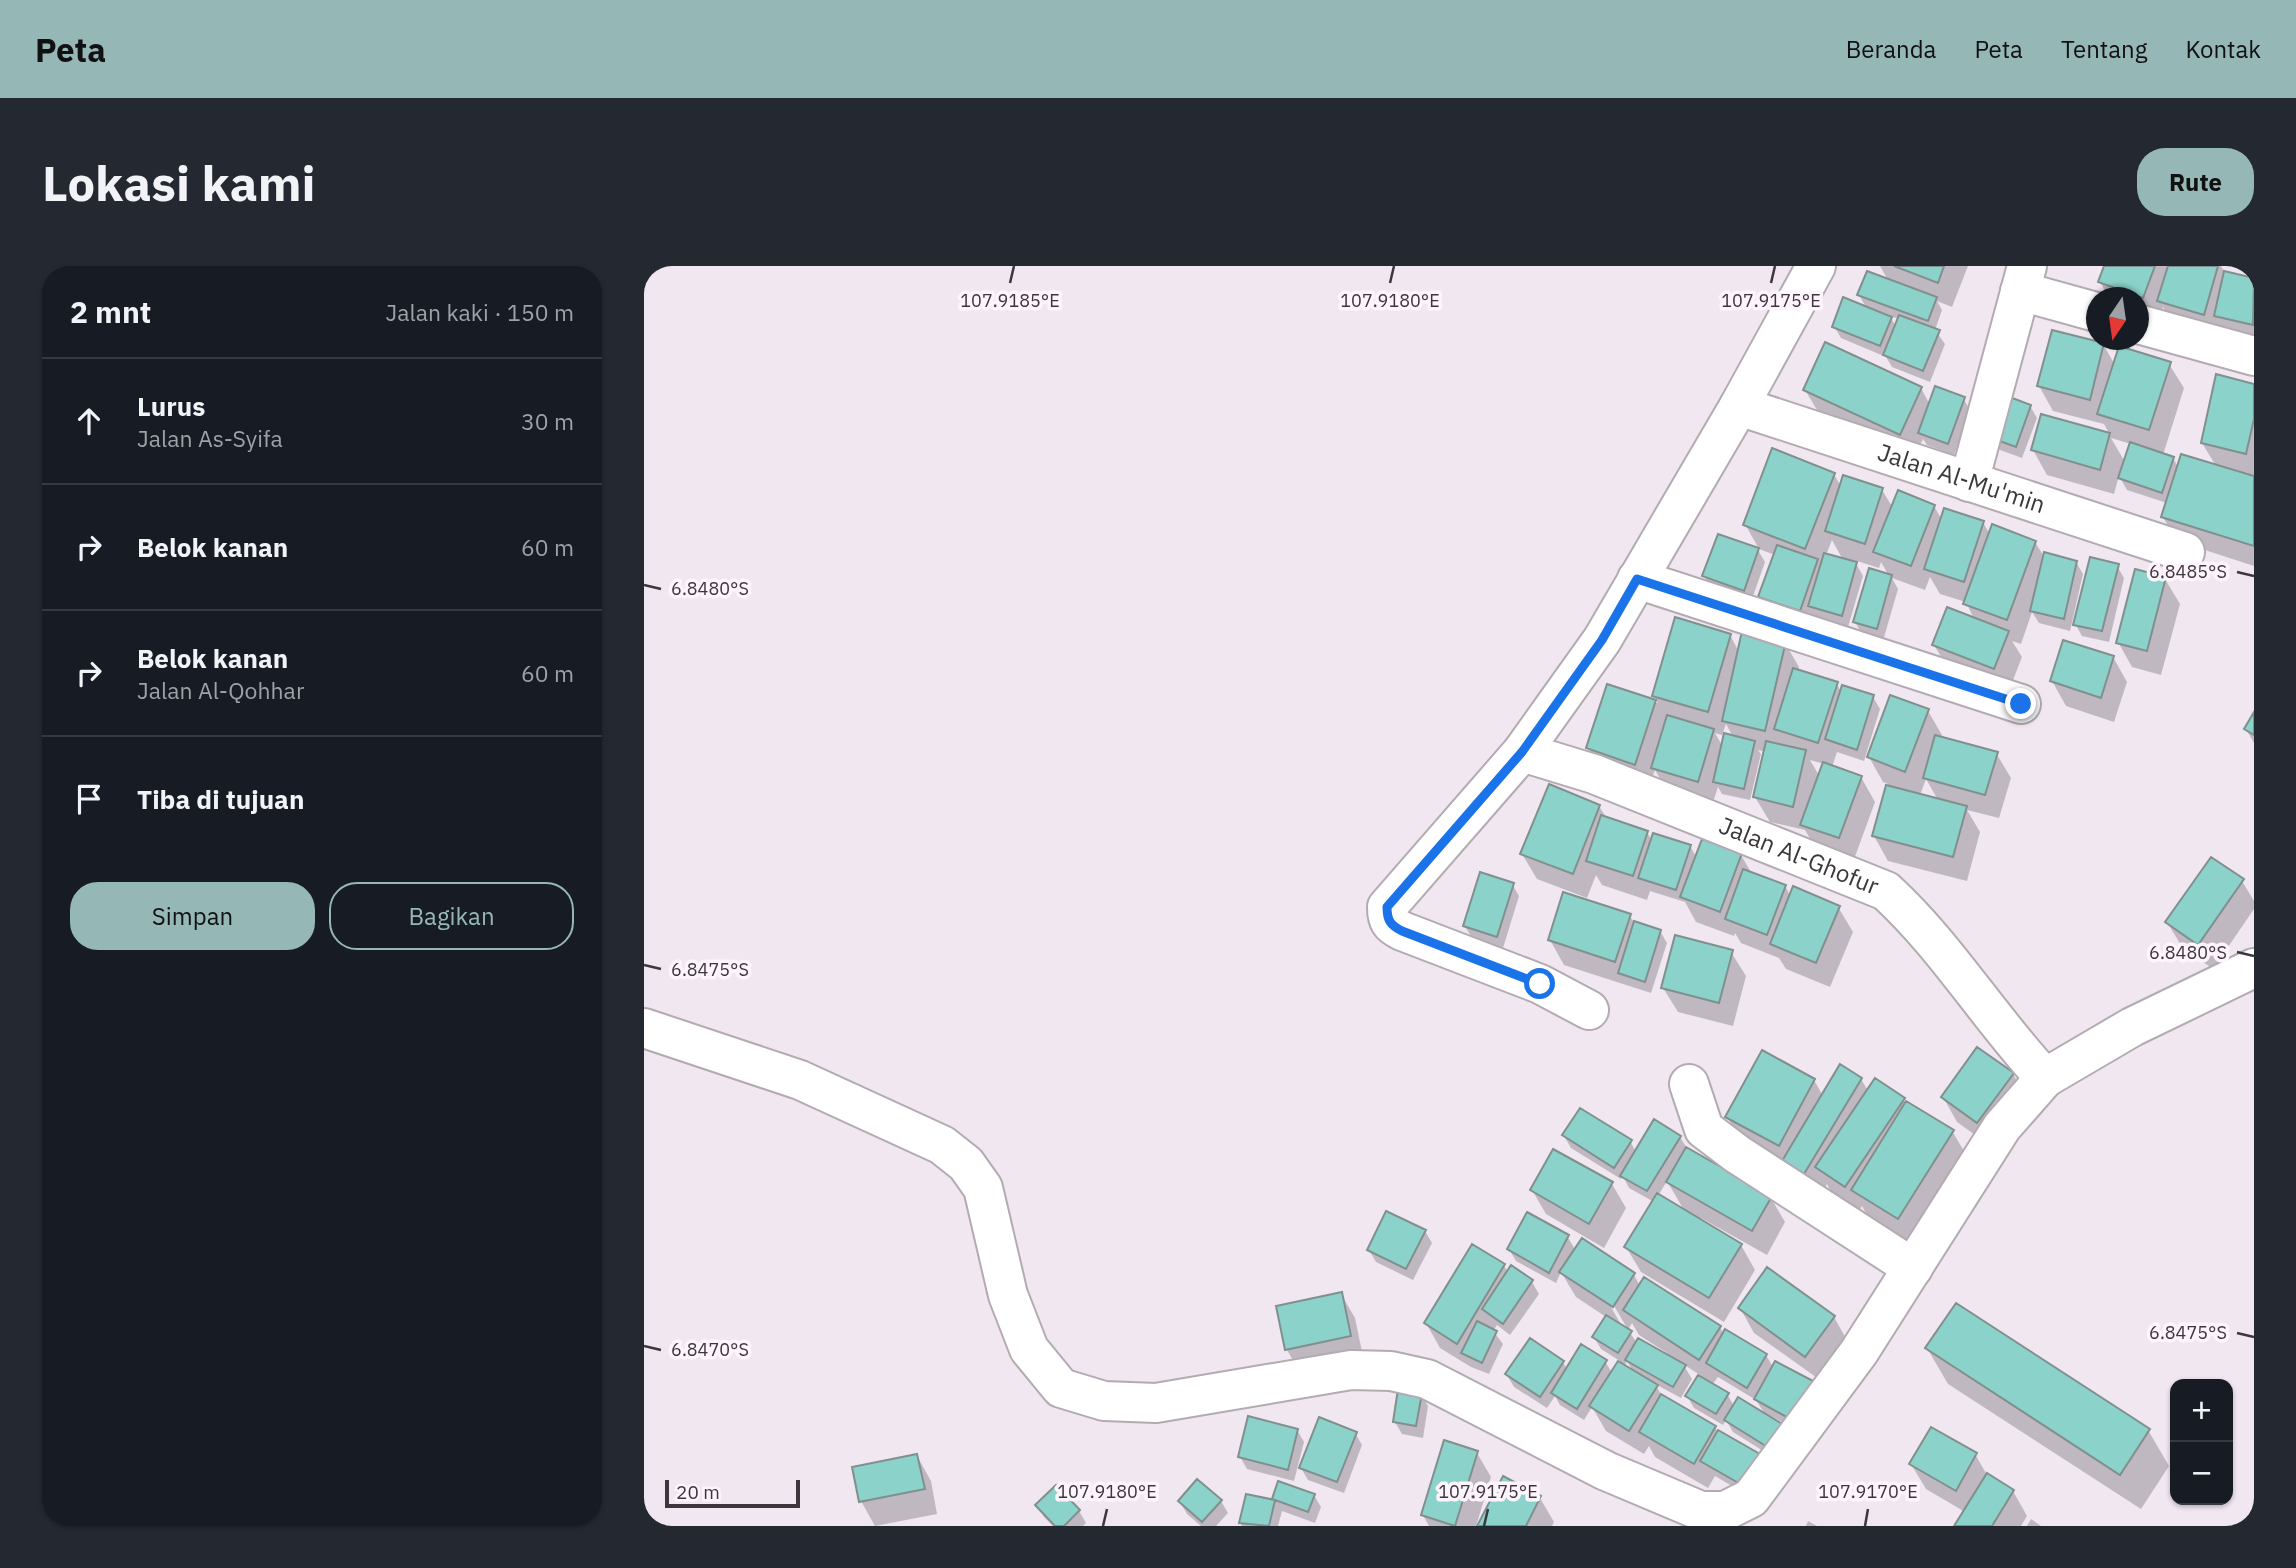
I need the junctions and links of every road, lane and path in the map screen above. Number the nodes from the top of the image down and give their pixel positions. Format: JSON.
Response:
{"nodes":[{"id":1,"x":1816,"y":266,"type":"edge"},
{"id":2,"x":2024,"y":278,"type":"edge"},
{"id":3,"x":2086,"y":307,"type":"edge"},
{"id":4,"x":2149,"y":327,"type":"edge"},
{"id":5,"x":2254,"y":356,"type":"edge"},
{"id":6,"x":1739,"y":406,"type":"junction"},
{"id":7,"x":1969,"y":482,"type":"junction"},
{"id":8,"x":2185,"y":552,"type":"dead end"},
{"id":9,"x":1637,"y":579,"type":"junction"},
{"id":10,"x":2021,"y":704,"type":"dead end"},
{"id":11,"x":1522,"y":752,"type":"junction"},
{"id":12,"x":2254,"y":968,"type":"edge"},
{"id":13,"x":1589,"y":1010,"type":"dead end"},
{"id":14,"x":644,"y":1028,"type":"edge"},
{"id":15,"x":2045,"y":1078,"type":"junction"},
{"id":16,"x":1689,"y":1084,"type":"dead end"},
{"id":17,"x":1913,"y":1268,"type":"junction"}],
"edges":[{"from":1,"to":6,"type":"street"},
{"from":2,"to":3,"type":"street"},
{"from":2,"to":7,"type":"street"},
{"from":4,"to":5,"type":"street"},
{"from":6,"to":7,"type":"street","name":"Jalan Al-Mu'min"},
{"from":6,"to":9,"type":"street"},
{"from":7,"to":8,"type":"street","name":"Jalan Al-Mu'min"},
{"from":9,"to":10,"type":"street"},
{"from":9,"to":11,"type":"street"},
{"from":11,"to":13,"type":"street"},
{"from":11,"to":15,"type":"street","name":"Jalan Al-Ghofur"},
{"from":12,"to":15,"type":"street"},
{"from":14,"to":17,"type":"street"},
{"from":15,"to":17,"type":"street"},
{"from":16,"to":17,"type":"street"}]}
